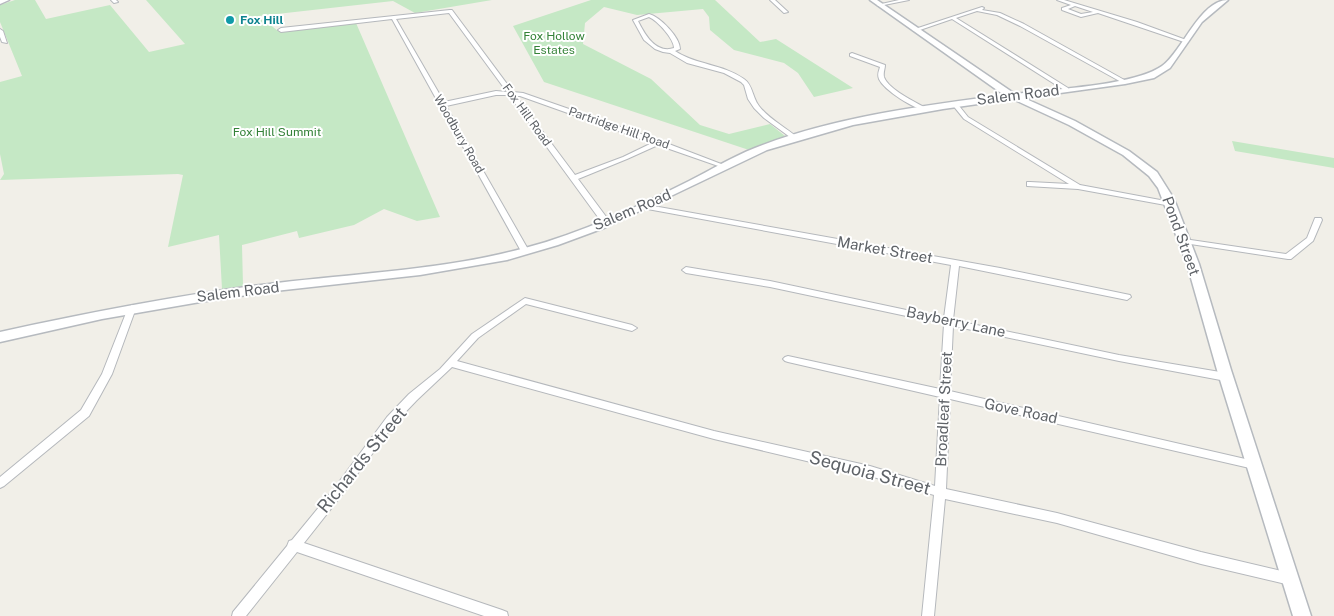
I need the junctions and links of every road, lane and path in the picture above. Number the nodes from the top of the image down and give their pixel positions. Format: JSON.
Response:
{"nodes":[{"id":1,"x":6,"y":0,"type":"edge"},
{"id":2,"x":772,"y":0,"type":"edge"},
{"id":3,"x":907,"y":0,"type":"edge"},
{"id":4,"x":1059,"y":0,"type":"edge"},
{"id":5,"x":1225,"y":0,"type":"edge"},
{"id":6,"x":0,"y":2,"type":"edge"},
{"id":7,"x":876,"y":2,"type":"edge"},
{"id":8,"x":1075,"y":5,"type":"junction"},
{"id":9,"x":989,"y":6,"type":"dead end"},
{"id":10,"x":977,"y":10,"type":"junction"},
{"id":11,"x":786,"y":12,"type":"dead end"},
{"id":12,"x":1098,"y":12,"type":"junction"},
{"id":13,"x":393,"y":17,"type":"junction"},
{"id":14,"x":953,"y":18,"type":"junction"},
{"id":15,"x":281,"y":30,"type":"dead end"},
{"id":16,"x":915,"y":30,"type":"junction"},
{"id":17,"x":0,"y":31,"type":"edge"},
{"id":18,"x":1186,"y":41,"type":"junction"},
{"id":19,"x":5,"y":42,"type":"dead end"},
{"id":20,"x":672,"y":52,"type":"junction"},
{"id":21,"x":852,"y":55,"type":"dead end"},
{"id":22,"x":1125,"y":82,"type":"junction"},
{"id":23,"x":1066,"y":89,"type":"junction"},
{"id":24,"x":511,"y":92,"type":"junction"},
{"id":25,"x":1012,"y":95,"type":"junction"},
{"id":26,"x":954,"y":103,"type":"junction"},
{"id":27,"x":441,"y":105,"type":"junction"},
{"id":28,"x":924,"y":109,"type":"junction"},
{"id":29,"x":796,"y":138,"type":"junction"},
{"id":30,"x":659,"y":142,"type":"junction"},
{"id":31,"x":726,"y":167,"type":"junction"},
{"id":32,"x":573,"y":178,"type":"junction"},
{"id":33,"x":1030,"y":184,"type":"dead end"},
{"id":34,"x":1078,"y":187,"type":"junction"},
{"id":35,"x":1171,"y":204,"type":"junction"},
{"id":36,"x":642,"y":206,"type":"junction"},
{"id":37,"x":1318,"y":220,"type":"dead end"},
{"id":38,"x":606,"y":222,"type":"junction"},
{"id":39,"x":1184,"y":241,"type":"junction"},
{"id":40,"x":525,"y":251,"type":"junction"},
{"id":41,"x":955,"y":263,"type":"junction"},
{"id":42,"x":686,"y":270,"type":"dead end"},
{"id":43,"x":1127,"y":297,"type":"dead end"},
{"id":44,"x":132,"y":308,"type":"junction"},
{"id":45,"x":949,"y":321,"type":"junction"},
{"id":46,"x":632,"y":328,"type":"dead end"},
{"id":47,"x":0,"y":337,"type":"edge"},
{"id":48,"x":788,"y":359,"type":"dead end"},
{"id":49,"x":451,"y":363,"type":"junction"},
{"id":50,"x":1226,"y":377,"type":"junction"},
{"id":51,"x":945,"y":395,"type":"junction"},
{"id":52,"x":1254,"y":465,"type":"junction"},
{"id":53,"x":0,"y":483,"type":"edge"},
{"id":54,"x":940,"y":492,"type":"junction"},
{"id":55,"x":293,"y":545,"type":"junction"},
{"id":56,"x":1290,"y":579,"type":"junction"},
{"id":57,"x":238,"y":616,"type":"edge"},
{"id":58,"x":502,"y":616,"type":"edge"},
{"id":59,"x":928,"y":616,"type":"edge"},
{"id":60,"x":1302,"y":616,"type":"edge"}],
"edges":[{"from":1,"to":6,"type":"main road"},
{"from":2,"to":11,"type":"street"},
{"from":3,"to":7,"type":"street"},
{"from":4,"to":8,"type":"street"},
{"from":5,"to":18,"type":"main road","name":"Salem Road"},
{"from":7,"to":16,"type":"main road","name":"Pond Street"},
{"from":8,"to":12,"type":"street"},
{"from":8,"to":12,"type":"street"},
{"from":9,"to":10,"type":"street"},
{"from":10,"to":14,"type":"street"},
{"from":10,"to":22,"type":"street"},
{"from":12,"to":18,"type":"street"},
{"from":13,"to":15,"type":"street"},
{"from":13,"to":24,"type":"street","name":"Fox Hill Road"},
{"from":13,"to":27,"type":"street","name":"Woodbury Road"},
{"from":14,"to":16,"type":"street"},
{"from":14,"to":23,"type":"street"},
{"from":16,"to":25,"type":"main road","name":"Pond Street"},
{"from":17,"to":19,"type":"street"},
{"from":18,"to":22,"type":"main road","name":"Salem Road"},
{"from":20,"to":20,"type":"street"},
{"from":20,"to":29,"type":"street"},
{"from":21,"to":28,"type":"street"},
{"from":22,"to":23,"type":"main road","name":"Salem Road"},
{"from":23,"to":25,"type":"main road","name":"Salem Road"},
{"from":24,"to":27,"type":"street"},
{"from":24,"to":30,"type":"street","name":"Partridge Hill Road"},
{"from":24,"to":32,"type":"street","name":"Fox Hill Road"},
{"from":25,"to":26,"type":"main road","name":"Salem Road"},
{"from":25,"to":35,"type":"main road","name":"Pond Street"},
{"from":26,"to":28,"type":"main road","name":"Salem Road"},
{"from":26,"to":34,"type":"street"},
{"from":27,"to":40,"type":"street","name":"Woodbury Road"},
{"from":28,"to":29,"type":"main road","name":"Salem Road"},
{"from":29,"to":31,"type":"main road","name":"Salem Road"},
{"from":30,"to":31,"type":"street","name":"Partridge Hill Road"},
{"from":30,"to":32,"type":"street"},
{"from":31,"to":36,"type":"main road","name":"Salem Road"},
{"from":32,"to":38,"type":"street","name":"Fox Hill Road"},
{"from":33,"to":34,"type":"street"},
{"from":34,"to":35,"type":"street"},
{"from":35,"to":39,"type":"main road","name":"Pond Street"},
{"from":36,"to":38,"type":"main road","name":"Salem Road"},
{"from":36,"to":41,"type":"street","name":"Market Street"},
{"from":37,"to":39,"type":"street"},
{"from":38,"to":40,"type":"main road","name":"Salem Road"},
{"from":39,"to":50,"type":"main road","name":"Pond Street"},
{"from":40,"to":44,"type":"main road","name":"Salem Road"},
{"from":41,"to":43,"type":"street","name":"Market Street"},
{"from":41,"to":45,"type":"street","name":"Broadleaf Street"},
{"from":42,"to":45,"type":"street","name":"Bayberry Lane"},
{"from":44,"to":47,"type":"main road","name":"Salem Road"},
{"from":44,"to":53,"type":"street"},
{"from":45,"to":50,"type":"street","name":"Bayberry Lane"},
{"from":45,"to":51,"type":"street","name":"Broadleaf Street"},
{"from":46,"to":49,"type":"street","name":"Richards Street"},
{"from":48,"to":51,"type":"street","name":"Gove Road"},
{"from":49,"to":54,"type":"street","name":"Sequoia Street"},
{"from":49,"to":55,"type":"street","name":"Richards Street"},
{"from":50,"to":52,"type":"main road","name":"Pond Street"},
{"from":51,"to":52,"type":"street","name":"Gove Road"},
{"from":51,"to":54,"type":"street","name":"Broadleaf Street"},
{"from":52,"to":56,"type":"main road","name":"Pond Street"},
{"from":54,"to":56,"type":"street","name":"Sequoia Street"},
{"from":54,"to":59,"type":"street","name":"Broadleaf Street"},
{"from":55,"to":57,"type":"street","name":"Richards Street"},
{"from":55,"to":58,"type":"street"},
{"from":56,"to":60,"type":"main road","name":"Pond Street"}]}
